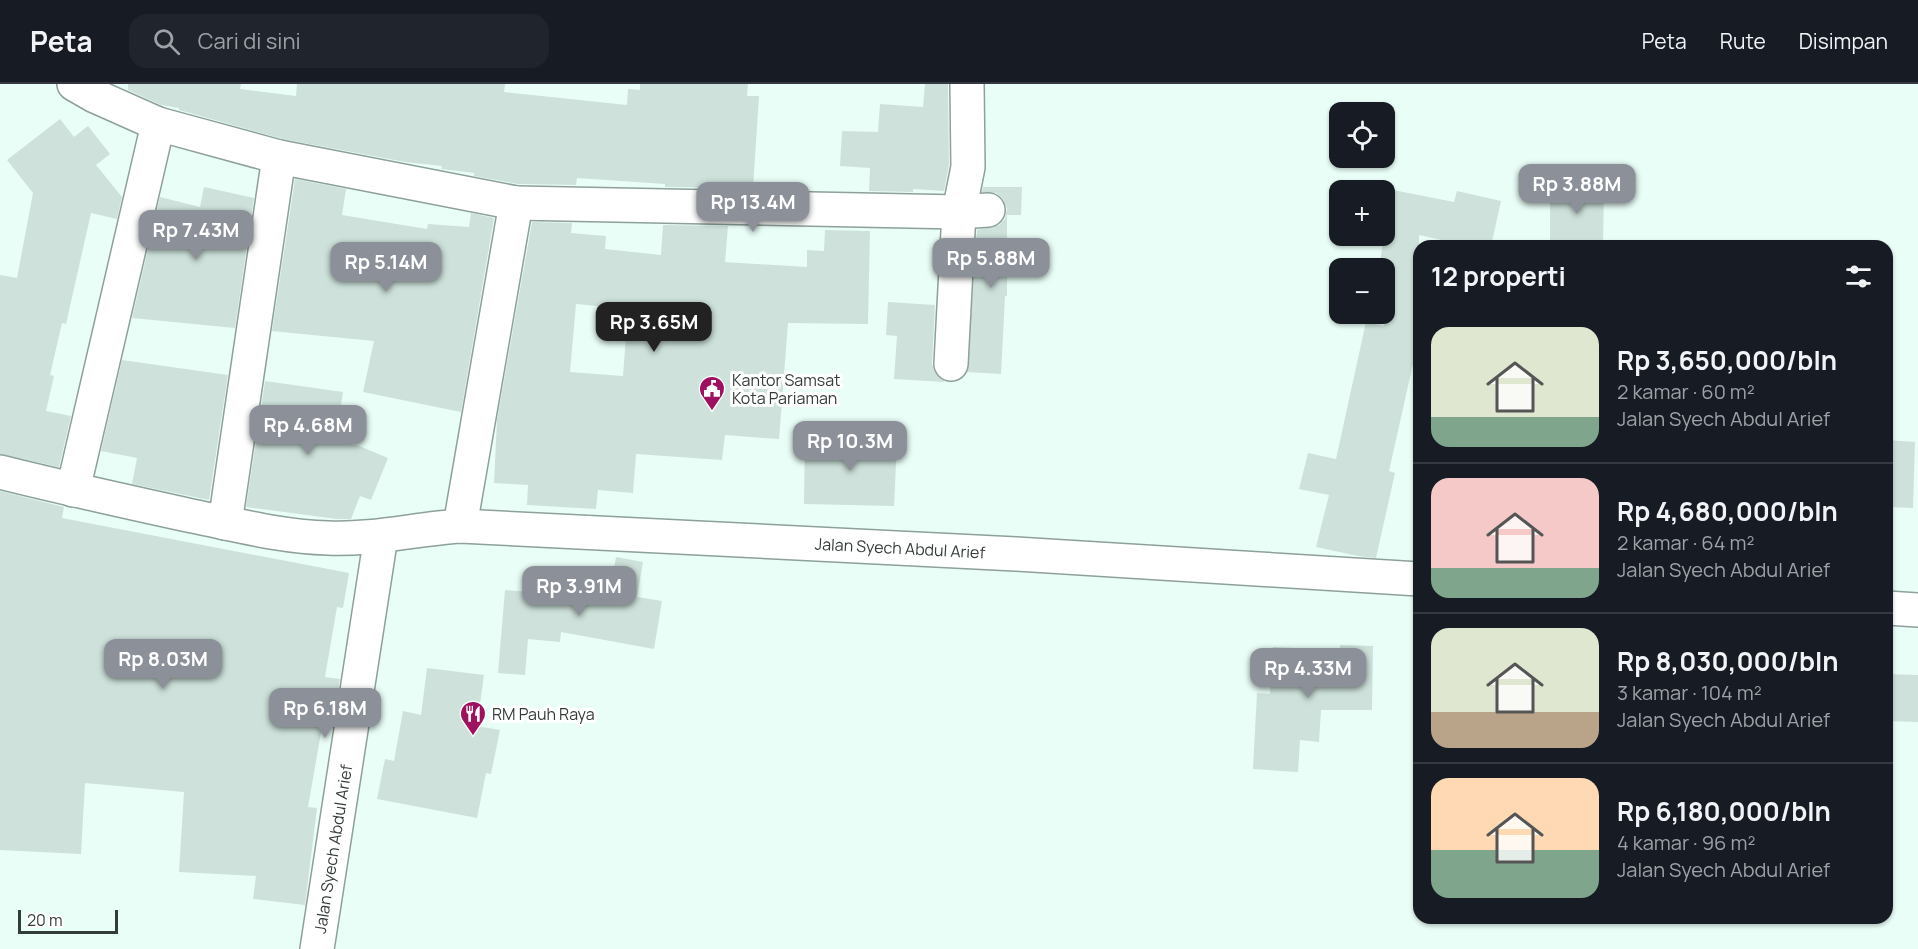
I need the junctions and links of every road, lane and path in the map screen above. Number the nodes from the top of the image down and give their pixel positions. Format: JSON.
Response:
{"nodes":[{"id":1,"x":74,"y":84,"type":"edge"},
{"id":2,"x":968,"y":84,"type":"edge"},
{"id":3,"x":158,"y":124,"type":"junction"},
{"id":4,"x":279,"y":157,"type":"junction"},
{"id":5,"x":516,"y":203,"type":"junction"},
{"id":6,"x":974,"y":211,"type":"junction"},
{"id":7,"x":951,"y":364,"type":"dead end"},
{"id":8,"x":0,"y":472,"type":"edge"},
{"id":9,"x":73,"y":490,"type":"junction"},
{"id":10,"x":225,"y":523,"type":"junction"},
{"id":11,"x":460,"y":526,"type":"junction"},
{"id":12,"x":381,"y":536,"type":"junction"},
{"id":13,"x":1413,"y":579,"type":"edge"},
{"id":14,"x":1893,"y":608,"type":"edge"},
{"id":15,"x":1918,"y":610,"type":"edge"},
{"id":16,"x":317,"y":949,"type":"edge"}],
"edges":[{"from":1,"to":3,"type":"street"},
{"from":2,"to":6,"type":"street"},
{"from":3,"to":4,"type":"street"},
{"from":3,"to":9,"type":"street"},
{"from":4,"to":5,"type":"street"},
{"from":4,"to":10,"type":"street"},
{"from":5,"to":6,"type":"street"},
{"from":5,"to":11,"type":"street"},
{"from":6,"to":7,"type":"street"},
{"from":8,"to":9,"type":"street","name":"Jalan Syech Abdul Arief"},
{"from":9,"to":10,"type":"street","name":"Jalan Syech Abdul Arief"},
{"from":10,"to":12,"type":"street","name":"Jalan Syech Abdul Arief"},
{"from":11,"to":12,"type":"street","name":"Jalan Syech Abdul Arief"},
{"from":11,"to":13,"type":"street","name":"Jalan Syech Abdul Arief"},
{"from":12,"to":16,"type":"street","name":"Jalan Syech Abdul Arief"},
{"from":14,"to":15,"type":"street"}]}
